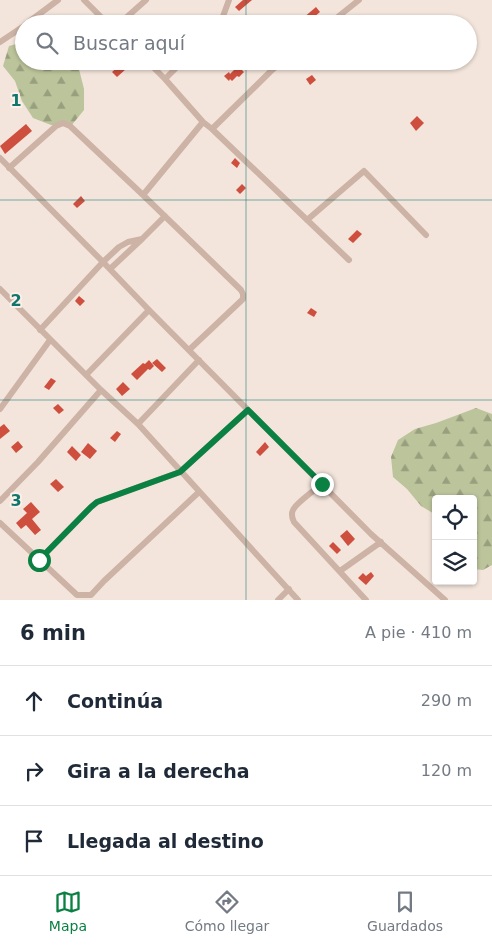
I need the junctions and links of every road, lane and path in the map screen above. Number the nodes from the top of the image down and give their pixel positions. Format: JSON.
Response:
{"nodes":[{"id":1,"x":58,"y":0,"type":"edge"},
{"id":2,"x":84,"y":0,"type":"edge"},
{"id":3,"x":146,"y":0,"type":"edge"},
{"id":4,"x":229,"y":0,"type":"edge"},
{"id":5,"x":357,"y":1,"type":"edge"},
{"id":6,"x":38,"y":15,"type":"edge"},
{"id":7,"x":99,"y":15,"type":"edge"},
{"id":8,"x":129,"y":15,"type":"edge"},
{"id":9,"x":223,"y":15,"type":"edge"},
{"id":10,"x":341,"y":15,"type":"edge"},
{"id":11,"x":15,"y":32,"type":"edge"},
{"id":12,"x":0,"y":42,"type":"edge"},
{"id":13,"x":156,"y":70,"type":"edge"},
{"id":14,"x":174,"y":70,"type":"edge"},
{"id":15,"x":272,"y":70,"type":"edge"},
{"id":16,"x":164,"y":79,"type":"junction"},
{"id":17,"x":203,"y":122,"type":"junction"},
{"id":18,"x":212,"y":129,"type":"junction"},
{"id":19,"x":0,"y":158,"type":"edge"},
{"id":20,"x":9,"y":168,"type":"junction"},
{"id":21,"x":143,"y":195,"type":"junction"},
{"id":22,"x":165,"y":216,"type":"junction"},
{"id":23,"x":307,"y":220,"type":"junction"},
{"id":24,"x":426,"y":235,"type":"dead end"},
{"id":25,"x":142,"y":239,"type":"junction"},
{"id":26,"x":349,"y":260,"type":"dead end"},
{"id":27,"x":103,"y":262,"type":"junction"},
{"id":28,"x":110,"y":269,"type":"junction"},
{"id":29,"x":1,"y":291,"type":"edge"},
{"id":30,"x":149,"y":310,"type":"junction"},
{"id":31,"x":40,"y":330,"type":"junction"},
{"id":32,"x":50,"y":340,"type":"junction"},
{"id":33,"x":189,"y":350,"type":"junction"},
{"id":34,"x":199,"y":360,"type":"junction"},
{"id":35,"x":86,"y":375,"type":"junction"},
{"id":36,"x":101,"y":390,"type":"junction"},
{"id":37,"x":0,"y":410,"type":"edge"},
{"id":38,"x":248,"y":410,"type":"junction"},
{"id":39,"x":138,"y":424,"type":"junction"},
{"id":40,"x":180,"y":472,"type":"junction"},
{"id":41,"x":322,"y":484,"type":"junction"},
{"id":42,"x":199,"y":492,"type":"junction"},
{"id":43,"x":0,"y":501,"type":"edge"},
{"id":44,"x":0,"y":523,"type":"edge"},
{"id":45,"x":382,"y":542,"type":"junction"},
{"id":46,"x":39,"y":560,"type":"junction"},
{"id":47,"x":340,"y":571,"type":"junction"},
{"id":48,"x":289,"y":589,"type":"junction"},
{"id":49,"x":278,"y":600,"type":"edge"},
{"id":50,"x":298,"y":600,"type":"edge"},
{"id":51,"x":366,"y":600,"type":"edge"},
{"id":52,"x":445,"y":600,"type":"edge"}],
"edges":[{"from":1,"to":6,"type":"street"},
{"from":2,"to":7,"type":"street"},
{"from":3,"to":8,"type":"street"},
{"from":4,"to":9,"type":"street"},
{"from":5,"to":10,"type":"street"},
{"from":11,"to":12,"type":"street"},
{"from":13,"to":16,"type":"street"},
{"from":14,"to":16,"type":"street"},
{"from":15,"to":18,"type":"street"},
{"from":16,"to":17,"type":"street"},
{"from":17,"to":18,"type":"street"},
{"from":17,"to":21,"type":"street"},
{"from":18,"to":23,"type":"street"},
{"from":19,"to":20,"type":"street"},
{"from":20,"to":21,"type":"street"},
{"from":20,"to":27,"type":"street"},
{"from":21,"to":22,"type":"street"},
{"from":22,"to":25,"type":"street"},
{"from":22,"to":33,"type":"street"},
{"from":23,"to":24,"type":"street"},
{"from":23,"to":26,"type":"street"},
{"from":25,"to":27,"type":"street"},
{"from":25,"to":28,"type":"street"},
{"from":27,"to":28,"type":"street"},
{"from":27,"to":31,"type":"street"},
{"from":28,"to":30,"type":"street"},
{"from":29,"to":31,"type":"street"},
{"from":30,"to":33,"type":"street"},
{"from":30,"to":35,"type":"street"},
{"from":31,"to":32,"type":"street"},
{"from":32,"to":35,"type":"street"},
{"from":32,"to":37,"type":"street"},
{"from":33,"to":34,"type":"street"},
{"from":34,"to":38,"type":"street"},
{"from":34,"to":39,"type":"street"},
{"from":35,"to":36,"type":"street"},
{"from":36,"to":39,"type":"street"},
{"from":36,"to":43,"type":"street"},
{"from":38,"to":40,"type":"street"},
{"from":38,"to":41,"type":"street"},
{"from":39,"to":40,"type":"street"},
{"from":40,"to":42,"type":"street"},
{"from":40,"to":46,"type":"street"},
{"from":41,"to":45,"type":"street"},
{"from":41,"to":47,"type":"street"},
{"from":42,"to":46,"type":"street"},
{"from":42,"to":48,"type":"street"},
{"from":44,"to":46,"type":"street"},
{"from":45,"to":47,"type":"street"},
{"from":45,"to":52,"type":"street"},
{"from":47,"to":51,"type":"street"},
{"from":48,"to":49,"type":"street"},
{"from":48,"to":50,"type":"street"}]}
